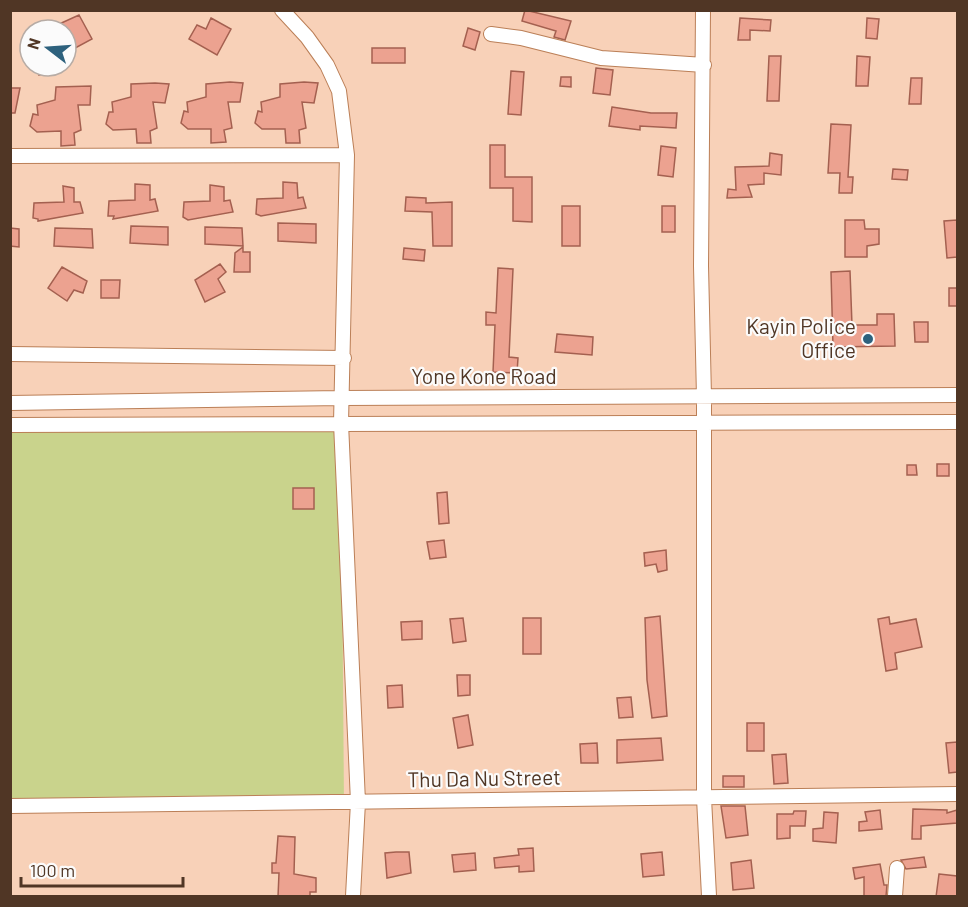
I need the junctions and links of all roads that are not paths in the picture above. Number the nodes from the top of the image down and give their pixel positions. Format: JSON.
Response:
{"nodes":[{"id":1,"x":282,"y":10,"type":"edge"},
{"id":2,"x":703,"y":10,"type":"edge"},
{"id":3,"x":491,"y":34,"type":"dead end"},
{"id":4,"x":704,"y":65,"type":"junction"},
{"id":5,"x":347,"y":155,"type":"junction"},
{"id":6,"x":10,"y":156,"type":"edge"},
{"id":7,"x":10,"y":354,"type":"edge"},
{"id":8,"x":344,"y":358,"type":"junction"},
{"id":9,"x":957,"y":395,"type":"edge"},
{"id":10,"x":704,"y":397,"type":"junction"},
{"id":11,"x":341,"y":398,"type":"junction"},
{"id":12,"x":562,"y":398,"type":"junction"},
{"id":13,"x":10,"y":403,"type":"edge"},
{"id":14,"x":562,"y":422,"type":"junction"},
{"id":15,"x":704,"y":422,"type":"junction"},
{"id":16,"x":957,"y":422,"type":"edge"},
{"id":17,"x":341,"y":423,"type":"junction"},
{"id":18,"x":10,"y":425,"type":"edge"},
{"id":19,"x":957,"y":794,"type":"edge"},
{"id":20,"x":704,"y":798,"type":"junction"},
{"id":21,"x":358,"y":802,"type":"junction"},
{"id":22,"x":10,"y":806,"type":"edge"},
{"id":23,"x":897,"y":868,"type":"dead end"},
{"id":24,"x":353,"y":897,"type":"edge"},
{"id":25,"x":709,"y":897,"type":"edge"},
{"id":26,"x":895,"y":897,"type":"edge"}],
"edges":[{"from":1,"to":5,"type":"street"},
{"from":2,"to":4,"type":"street"},
{"from":3,"to":4,"type":"street"},
{"from":4,"to":10,"type":"street"},
{"from":5,"to":6,"type":"street"},
{"from":5,"to":8,"type":"street"},
{"from":7,"to":8,"type":"street"},
{"from":8,"to":11,"type":"street"},
{"from":9,"to":10,"type":"street","name":"Yone Kone Road"},
{"from":10,"to":12,"type":"street","name":"Yone Kone Road"},
{"from":10,"to":15,"type":"street"},
{"from":11,"to":12,"type":"street","name":"Yone Kone Road"},
{"from":11,"to":13,"type":"street","name":"Yone Kone Road"},
{"from":11,"to":17,"type":"street"},
{"from":12,"to":14,"type":"street"},
{"from":14,"to":15,"type":"street"},
{"from":14,"to":17,"type":"street"},
{"from":15,"to":16,"type":"street"},
{"from":15,"to":20,"type":"street"},
{"from":17,"to":18,"type":"street"},
{"from":17,"to":21,"type":"street"},
{"from":19,"to":20,"type":"street","name":"Thu Da Nu Street"},
{"from":20,"to":21,"type":"street","name":"Thu Da Nu Street"},
{"from":20,"to":25,"type":"street"},
{"from":21,"to":22,"type":"street","name":"Thu Da Nu Street"},
{"from":21,"to":24,"type":"street"},
{"from":23,"to":26,"type":"street"}]}
